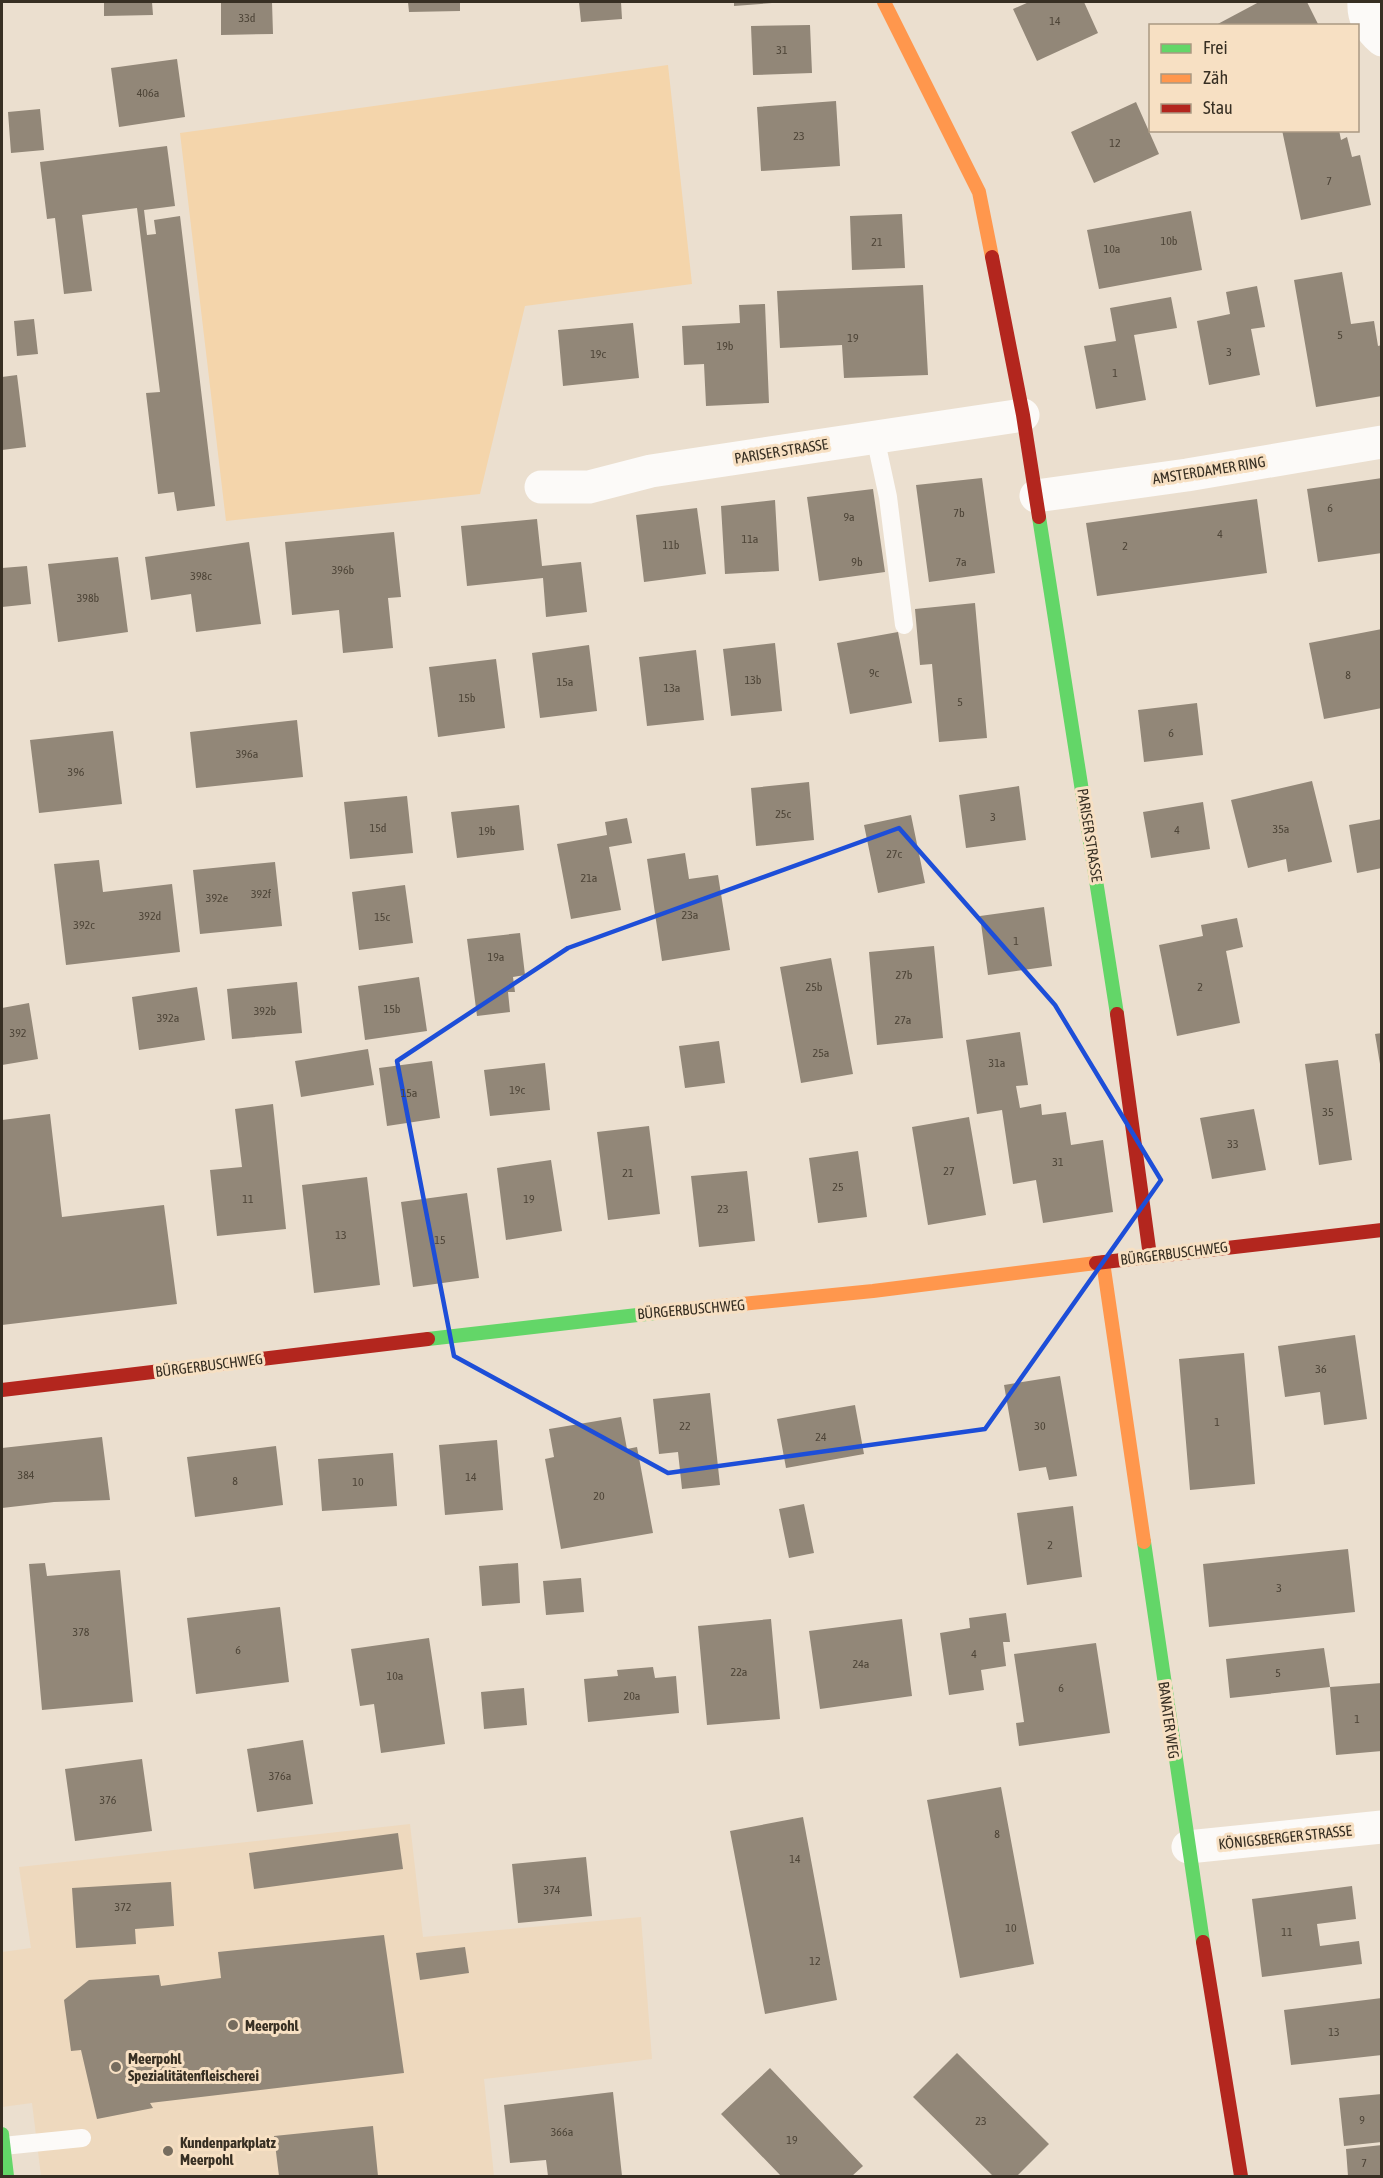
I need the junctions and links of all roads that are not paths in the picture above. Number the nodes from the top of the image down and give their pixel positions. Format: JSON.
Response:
{"nodes":[{"id":1,"x":884,"y":2,"type":"edge"},
{"id":2,"x":1364,"y":2,"type":"edge"},
{"id":3,"x":1381,"y":41,"type":"edge"},
{"id":4,"x":1023,"y":415,"type":"junction"},
{"id":5,"x":875,"y":437,"type":"junction"},
{"id":6,"x":1382,"y":442,"type":"edge"},
{"id":7,"x":541,"y":487,"type":"dead end"},
{"id":8,"x":1036,"y":496,"type":"junction"},
{"id":9,"x":904,"y":625,"type":"dead end"},
{"id":10,"x":1382,"y":1230,"type":"edge"},
{"id":11,"x":1150,"y":1256,"type":"junction"},
{"id":12,"x":1103,"y":1262,"type":"junction"},
{"id":13,"x":2,"y":1390,"type":"edge"},
{"id":14,"x":1382,"y":1827,"type":"edge"},
{"id":15,"x":1188,"y":1847,"type":"junction"},
{"id":16,"x":82,"y":2138,"type":"dead end"},
{"id":17,"x":2,"y":2140,"type":"edge"},
{"id":18,"x":7,"y":2176,"type":"edge"},
{"id":19,"x":1241,"y":2176,"type":"edge"}],
"edges":[{"from":1,"to":4,"type":"street","name":"PARISER STRASSE"},
{"from":2,"to":3,"type":"street"},
{"from":4,"to":5,"type":"street","name":"PARISER STRASSE"},
{"from":4,"to":8,"type":"street","name":"PARISER STRASSE"},
{"from":5,"to":7,"type":"street","name":"PARISER STRASSE"},
{"from":5,"to":9,"type":"lane"},
{"from":6,"to":8,"type":"street","name":"AMSTERDAMER RING"},
{"from":8,"to":11,"type":"street","name":"PARISER STRASSE"},
{"from":10,"to":11,"type":"street","name":"BÜRGERBUSCHWEG"},
{"from":11,"to":12,"type":"street","name":"BÜRGERBUSCHWEG"},
{"from":12,"to":13,"type":"street","name":"BÜRGERBUSCHWEG"},
{"from":12,"to":15,"type":"street","name":"BANATER WEG"},
{"from":14,"to":15,"type":"street","name":"KÖNIGSBERGER STRASSE"},
{"from":15,"to":19,"type":"street","name":"BANATER WEG"},
{"from":16,"to":17,"type":"lane"},
{"from":17,"to":18,"type":"street"}]}
